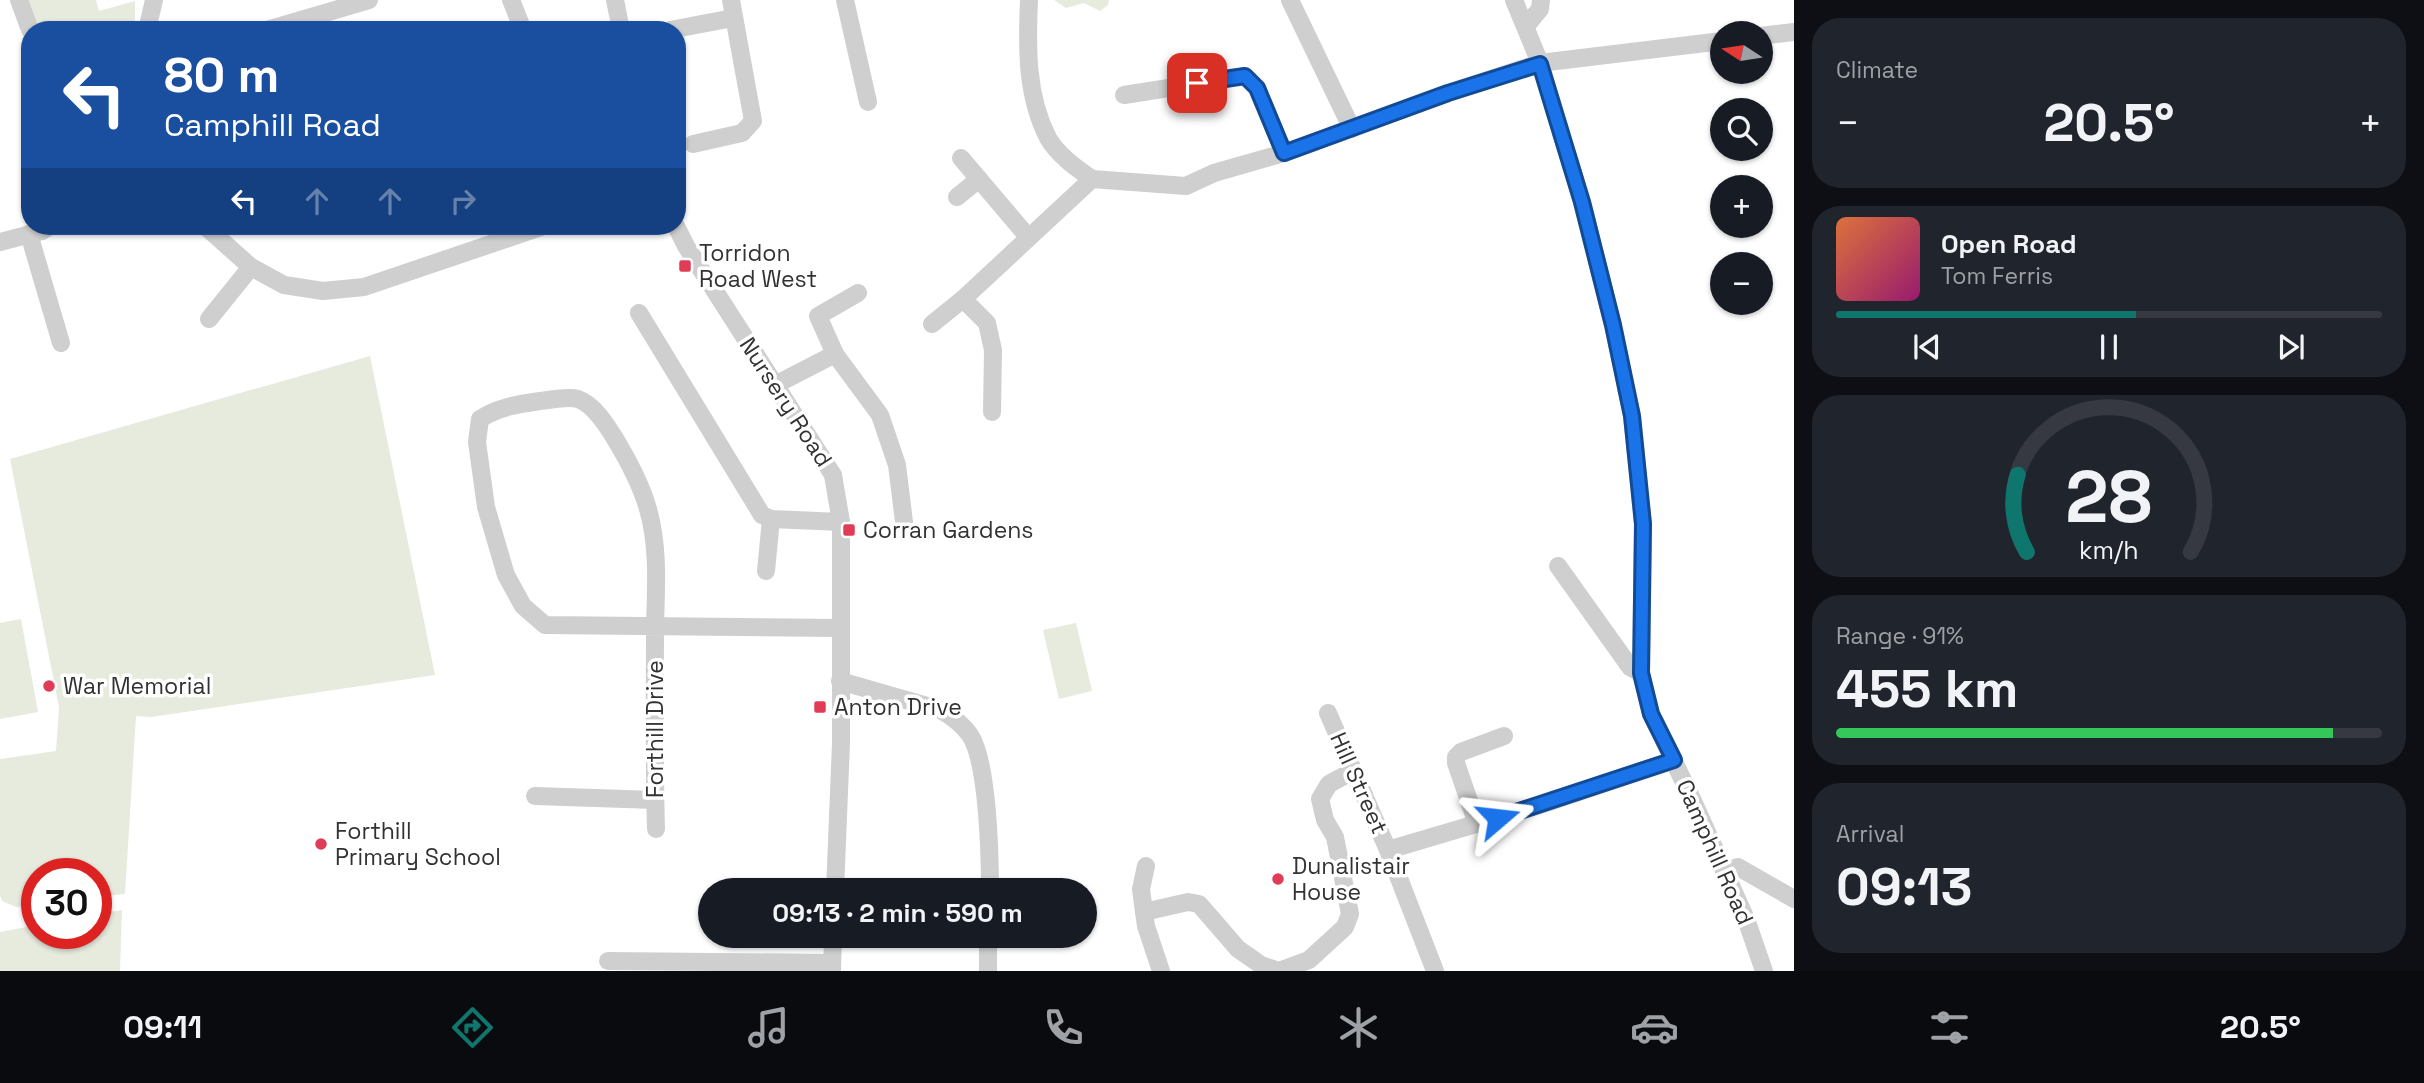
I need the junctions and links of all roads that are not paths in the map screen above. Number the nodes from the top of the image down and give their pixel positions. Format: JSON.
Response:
{"nodes":[{"id":1,"x":19,"y":0,"type":"edge"},
{"id":2,"x":154,"y":0,"type":"edge"},
{"id":3,"x":369,"y":0,"type":"edge"},
{"id":4,"x":511,"y":0,"type":"edge"},
{"id":5,"x":615,"y":0,"type":"edge"},
{"id":6,"x":731,"y":0,"type":"edge"},
{"id":7,"x":845,"y":0,"type":"edge"},
{"id":8,"x":1029,"y":0,"type":"edge"},
{"id":9,"x":1290,"y":0,"type":"edge"},
{"id":10,"x":1514,"y":0,"type":"edge"},
{"id":11,"x":1541,"y":0,"type":"edge"},
{"id":12,"x":733,"y":18,"type":"junction"},
{"id":13,"x":27,"y":21,"type":"edge"},
{"id":14,"x":149,"y":21,"type":"edge"},
{"id":15,"x":298,"y":21,"type":"edge"},
{"id":16,"x":519,"y":21,"type":"edge"},
{"id":17,"x":619,"y":21,"type":"edge"},
{"id":18,"x":1526,"y":26,"type":"junction"},
{"id":19,"x":686,"y":27,"type":"edge"},
{"id":20,"x":1794,"y":32,"type":"edge"},
{"id":21,"x":1773,"y":34,"type":"edge"},
{"id":22,"x":1710,"y":43,"type":"edge"},
{"id":23,"x":1540,"y":64,"type":"junction"},
{"id":24,"x":1124,"y":94,"type":"dead end"},
{"id":25,"x":868,"y":102,"type":"dead end"},
{"id":26,"x":1352,"y":129,"type":"junction"},
{"id":27,"x":693,"y":144,"type":"dead end"},
{"id":28,"x":1284,"y":153,"type":"junction"},
{"id":29,"x":961,"y":158,"type":"dead end"},
{"id":30,"x":1092,"y":178,"type":"junction"},
{"id":31,"x":979,"y":179,"type":"junction"},
{"id":32,"x":957,"y":197,"type":"dead end"},
{"id":33,"x":25,"y":235,"type":"edge"},
{"id":34,"x":29,"y":235,"type":"edge"},
{"id":35,"x":215,"y":235,"type":"edge"},
{"id":36,"x":517,"y":235,"type":"edge"},
{"id":37,"x":680,"y":235,"type":"edge"},
{"id":38,"x":1028,"y":237,"type":"junction"},
{"id":39,"x":0,"y":242,"type":"edge"},
{"id":40,"x":251,"y":267,"type":"junction"},
{"id":41,"x":858,"y":293,"type":"dead end"},
{"id":42,"x":963,"y":299,"type":"junction"},
{"id":43,"x":639,"y":313,"type":"dead end"},
{"id":44,"x":209,"y":319,"type":"dead end"},
{"id":45,"x":932,"y":324,"type":"dead end"},
{"id":46,"x":61,"y":343,"type":"dead end"},
{"id":47,"x":835,"y":354,"type":"junction"},
{"id":48,"x":775,"y":385,"type":"junction"},
{"id":49,"x":992,"y":412,"type":"dead end"},
{"id":50,"x":771,"y":519,"type":"junction"},
{"id":51,"x":841,"y":522,"type":"junction"},
{"id":52,"x":904,"y":522,"type":"dead end"},
{"id":53,"x":1558,"y":566,"type":"dead end"},
{"id":54,"x":766,"y":571,"type":"dead end"},
{"id":55,"x":655,"y":628,"type":"junction"},
{"id":56,"x":839,"y":628,"type":"junction"},
{"id":57,"x":1641,"y":673,"type":"junction"},
{"id":58,"x":840,"y":681,"type":"junction"},
{"id":59,"x":1328,"y":713,"type":"dead end"},
{"id":60,"x":1504,"y":736,"type":"dead end"},
{"id":61,"x":1674,"y":760,"type":"junction"},
{"id":62,"x":1353,"y":771,"type":"junction"},
{"id":63,"x":535,"y":796,"type":"dead end"},
{"id":64,"x":655,"y":800,"type":"junction"},
{"id":65,"x":1477,"y":824,"type":"junction"},
{"id":66,"x":656,"y":830,"type":"dead end"},
{"id":67,"x":1388,"y":850,"type":"junction"},
{"id":68,"x":1146,"y":866,"type":"dead end"},
{"id":69,"x":1724,"y":872,"type":"junction"},
{"id":70,"x":836,"y":878,"type":"edge"},
{"id":71,"x":990,"y":878,"type":"edge"},
{"id":72,"x":1794,"y":898,"type":"edge"},
{"id":73,"x":1144,"y":912,"type":"junction"},
{"id":74,"x":833,"y":948,"type":"edge"},
{"id":75,"x":988,"y":948,"type":"edge"},
{"id":76,"x":608,"y":961,"type":"dead end"},
{"id":77,"x":832,"y":967,"type":"edge"},
{"id":78,"x":988,"y":971,"type":"edge"},
{"id":79,"x":1161,"y":971,"type":"edge"},
{"id":80,"x":1435,"y":971,"type":"edge"},
{"id":81,"x":1764,"y":971,"type":"edge"}],
"edges":[{"from":1,"to":13,"type":"street"},
{"from":2,"to":14,"type":"street"},
{"from":3,"to":15,"type":"street"},
{"from":4,"to":16,"type":"street"},
{"from":5,"to":17,"type":"street"},
{"from":6,"to":12,"type":"street"},
{"from":7,"to":25,"type":"street"},
{"from":8,"to":30,"type":"street"},
{"from":9,"to":26,"type":"street"},
{"from":10,"to":18,"type":"street","name":"Camphill Road"},
{"from":11,"to":18,"type":"street"},
{"from":12,"to":19,"type":"street"},
{"from":12,"to":27,"type":"street"},
{"from":18,"to":23,"type":"street","name":"Camphill Road"},
{"from":20,"to":21,"type":"street"},
{"from":22,"to":23,"type":"street"},
{"from":23,"to":26,"type":"street"},
{"from":23,"to":57,"type":"street","name":"Camphill Road"},
{"from":24,"to":28,"type":"street"},
{"from":26,"to":28,"type":"street"},
{"from":28,"to":30,"type":"street"},
{"from":29,"to":31,"type":"street"},
{"from":30,"to":38,"type":"street"},
{"from":31,"to":32,"type":"street"},
{"from":31,"to":38,"type":"street"},
{"from":33,"to":39,"type":"street"},
{"from":34,"to":46,"type":"street"},
{"from":35,"to":40,"type":"street"},
{"from":36,"to":40,"type":"street"},
{"from":37,"to":48,"type":"street","name":"Nursery Road"},
{"from":38,"to":42,"type":"street"},
{"from":40,"to":44,"type":"street"},
{"from":41,"to":47,"type":"street"},
{"from":42,"to":45,"type":"street"},
{"from":42,"to":49,"type":"street"},
{"from":43,"to":50,"type":"street"},
{"from":47,"to":48,"type":"street"},
{"from":47,"to":52,"type":"street"},
{"from":48,"to":51,"type":"street","name":"Nursery Road"},
{"from":50,"to":51,"type":"street"},
{"from":50,"to":54,"type":"street"},
{"from":51,"to":56,"type":"street","name":"Nursery Road"},
{"from":53,"to":57,"type":"street"},
{"from":55,"to":55,"type":"street","name":"Forthill Drive"},
{"from":55,"to":56,"type":"street","name":"Forthill Drive"},
{"from":55,"to":64,"type":"street","name":"Forthill Drive"},
{"from":56,"to":58,"type":"street","name":"Nursery Road"},
{"from":57,"to":61,"type":"street","name":"Camphill Road"},
{"from":58,"to":70,"type":"street","name":"Nursery Road"},
{"from":58,"to":71,"type":"street"},
{"from":59,"to":62,"type":"street","name":"Hill Street"},
{"from":60,"to":65,"type":"street"},
{"from":61,"to":65,"type":"street"},
{"from":61,"to":69,"type":"street","name":"Camphill Road"},
{"from":62,"to":67,"type":"street","name":"Hill Street"},
{"from":62,"to":73,"type":"street"},
{"from":63,"to":64,"type":"street"},
{"from":64,"to":66,"type":"street","name":"Forthill Drive"},
{"from":65,"to":67,"type":"street"},
{"from":67,"to":80,"type":"street","name":"Hill Street"},
{"from":68,"to":73,"type":"street"},
{"from":69,"to":72,"type":"street"},
{"from":69,"to":81,"type":"street","name":"Camphill Road"},
{"from":73,"to":79,"type":"street"},
{"from":74,"to":77,"type":"street"},
{"from":75,"to":78,"type":"street"},
{"from":76,"to":77,"type":"street"}]}
